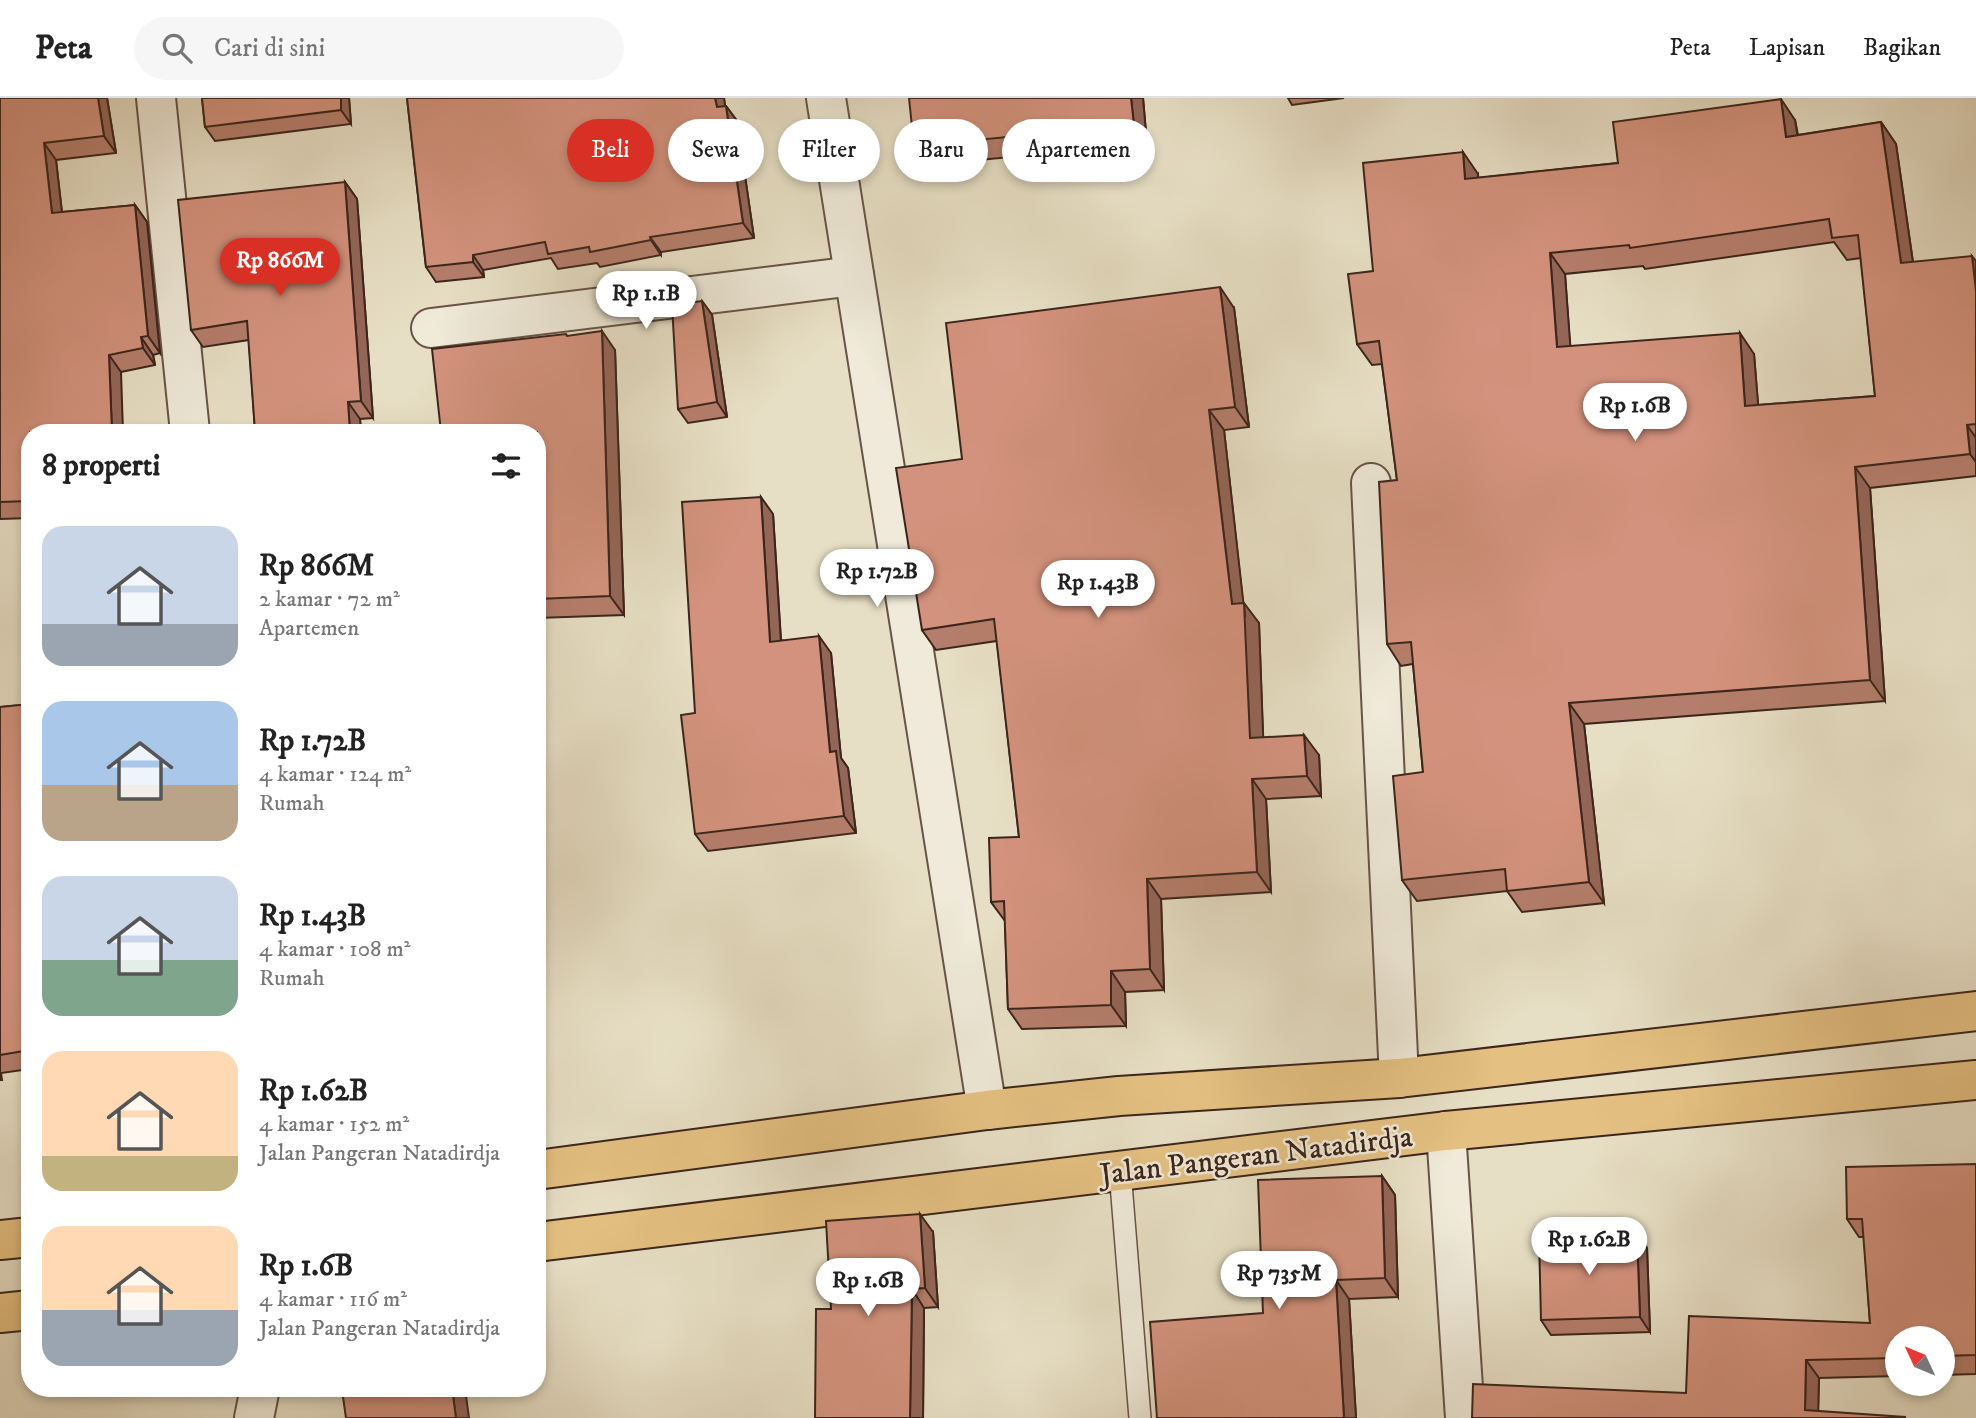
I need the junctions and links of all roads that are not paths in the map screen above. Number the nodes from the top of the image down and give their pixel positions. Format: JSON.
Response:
{"nodes":[{"id":1,"x":156,"y":98,"type":"edge"},
{"id":2,"x":826,"y":98,"type":"edge"},
{"id":3,"x":854,"y":276,"type":"junction"},
{"id":4,"x":431,"y":328,"type":"dead end"},
{"id":5,"x":189,"y":424,"type":"edge"},
{"id":6,"x":1371,"y":483,"type":"dead end"},
{"id":7,"x":1976,"y":1011,"type":"edge"},
{"id":8,"x":1399,"y":1078,"type":"junction"},
{"id":9,"x":1976,"y":1080,"type":"edge"},
{"id":10,"x":987,"y":1111,"type":"junction"},
{"id":11,"x":1446,"y":1131,"type":"junction"},
{"id":12,"x":546,"y":1169,"type":"edge"},
{"id":13,"x":1120,"y":1171,"type":"junction"},
{"id":14,"x":21,"y":1238,"type":"edge"},
{"id":15,"x":0,"y":1240,"type":"edge"},
{"id":16,"x":546,"y":1241,"type":"edge"},
{"id":17,"x":21,"y":1311,"type":"edge"},
{"id":18,"x":0,"y":1313,"type":"edge"},
{"id":19,"x":258,"y":1397,"type":"edge"},
{"id":20,"x":254,"y":1418,"type":"edge"},
{"id":21,"x":1140,"y":1418,"type":"edge"},
{"id":22,"x":1465,"y":1418,"type":"edge"}],
"edges":[{"from":1,"to":5,"type":"street"},
{"from":2,"to":3,"type":"street"},
{"from":3,"to":4,"type":"street"},
{"from":3,"to":10,"type":"street"},
{"from":6,"to":8,"type":"street"},
{"from":7,"to":8,"type":"main road","name":"Jalan Pangeran Natadirdja"},
{"from":8,"to":10,"type":"main road","name":"Jalan Pangeran Natadirdja"},
{"from":9,"to":11,"type":"main road","name":"Jalan Pangeran Natadirdja"},
{"from":10,"to":12,"type":"main road","name":"Jalan Pangeran Natadirdja"},
{"from":11,"to":13,"type":"main road","name":"Jalan Pangeran Natadirdja"},
{"from":11,"to":22,"type":"street"},
{"from":13,"to":16,"type":"main road","name":"Jalan Pangeran Natadirdja"},
{"from":13,"to":21,"type":"lane"},
{"from":14,"to":15,"type":"main road"},
{"from":17,"to":18,"type":"main road"},
{"from":19,"to":20,"type":"street"}]}
